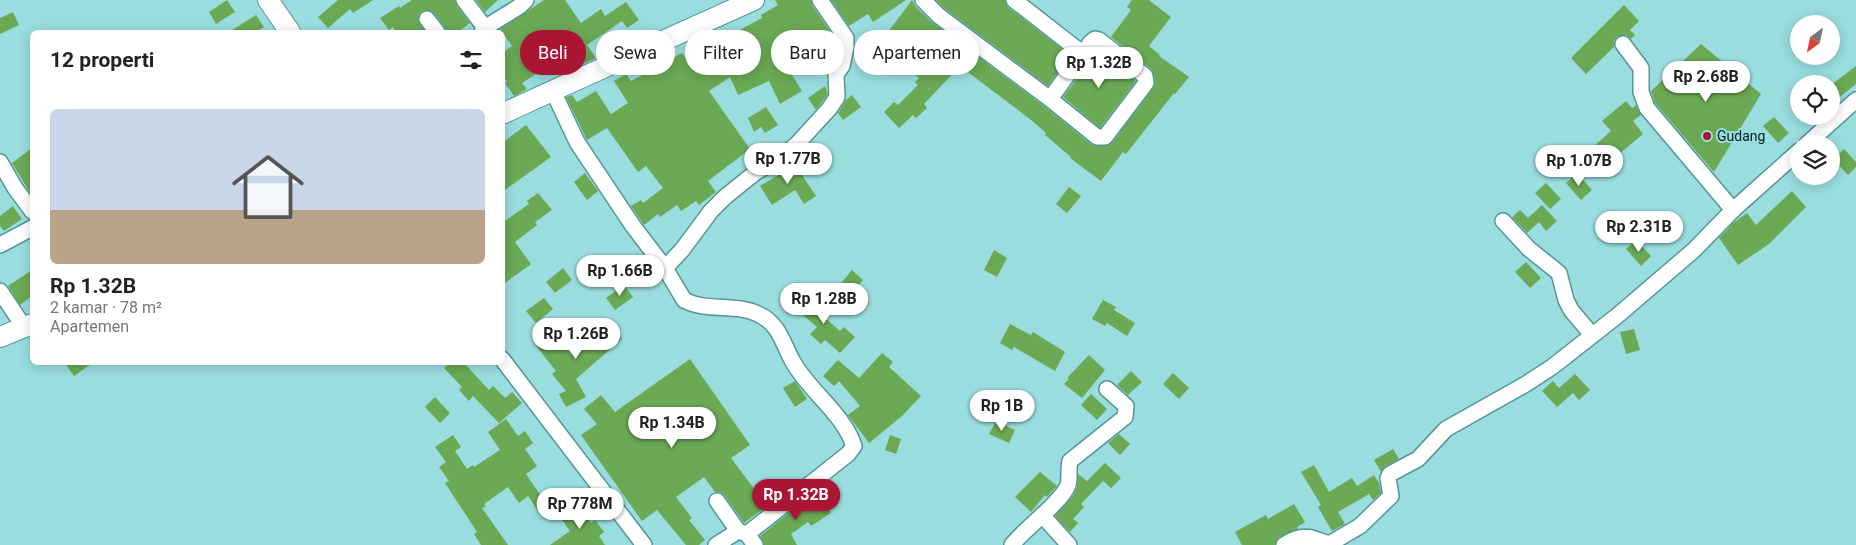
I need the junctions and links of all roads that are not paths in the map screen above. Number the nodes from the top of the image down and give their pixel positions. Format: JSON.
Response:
{"nodes":[{"id":1,"x":268,"y":0,"type":"edge"},
{"id":2,"x":285,"y":0,"type":"edge"},
{"id":3,"x":464,"y":0,"type":"edge"},
{"id":4,"x":526,"y":0,"type":"edge"},
{"id":5,"x":754,"y":0,"type":"edge"},
{"id":6,"x":820,"y":0,"type":"edge"},
{"id":7,"x":922,"y":0,"type":"edge"},
{"id":8,"x":1014,"y":0,"type":"edge"},
{"id":9,"x":426,"y":19,"type":"dead end"},
{"id":10,"x":289,"y":30,"type":"edge"},
{"id":11,"x":304,"y":30,"type":"edge"},
{"id":12,"x":435,"y":30,"type":"edge"},
{"id":13,"x":483,"y":30,"type":"edge"},
{"id":14,"x":485,"y":30,"type":"edge"},
{"id":15,"x":1623,"y":44,"type":"dead end"},
{"id":16,"x":1082,"y":53,"type":"junction"},
{"id":17,"x":553,"y":91,"type":"junction"},
{"id":18,"x":1050,"y":99,"type":"junction"},
{"id":19,"x":1856,"y":100,"type":"edge"},
{"id":20,"x":505,"y":113,"type":"edge"},
{"id":21,"x":1817,"y":135,"type":"edge"},
{"id":22,"x":1790,"y":159,"type":"edge"},
{"id":23,"x":0,"y":162,"type":"edge"},
{"id":24,"x":30,"y":208,"type":"edge"},
{"id":25,"x":1733,"y":210,"type":"junction"},
{"id":26,"x":1503,"y":220,"type":"dead end"},
{"id":27,"x":30,"y":229,"type":"edge"},
{"id":28,"x":0,"y":245,"type":"edge"},
{"id":29,"x":665,"y":268,"type":"junction"},
{"id":30,"x":0,"y":291,"type":"edge"},
{"id":31,"x":28,"y":325,"type":"edge"},
{"id":32,"x":1592,"y":335,"type":"junction"},
{"id":33,"x":0,"y":336,"type":"edge"},
{"id":34,"x":505,"y":363,"type":"edge"},
{"id":35,"x":1107,"y":389,"type":"dead end"},
{"id":36,"x":717,"y":501,"type":"dead end"},
{"id":37,"x":1042,"y":515,"type":"junction"},
{"id":38,"x":747,"y":537,"type":"edge"},
{"id":39,"x":644,"y":545,"type":"edge"},
{"id":40,"x":716,"y":545,"type":"edge"},
{"id":41,"x":1012,"y":545,"type":"edge"},
{"id":42,"x":1069,"y":545,"type":"edge"},
{"id":43,"x":1284,"y":545,"type":"edge"}],
"edges":[{"from":1,"to":10,"type":"main road"},
{"from":2,"to":11,"type":"main road"},
{"from":3,"to":13,"type":"street"},
{"from":4,"to":14,"type":"street"},
{"from":5,"to":17,"type":"main road"},
{"from":6,"to":29,"type":"street"},
{"from":7,"to":18,"type":"street"},
{"from":8,"to":16,"type":"street"},
{"from":9,"to":12,"type":"street"},
{"from":15,"to":25,"type":"street"},
{"from":16,"to":18,"type":"street"},
{"from":16,"to":18,"type":"street"},
{"from":17,"to":20,"type":"main road"},
{"from":17,"to":29,"type":"street"},
{"from":19,"to":21,"type":"street"},
{"from":22,"to":25,"type":"street"},
{"from":23,"to":24,"type":"street"},
{"from":25,"to":32,"type":"street"},
{"from":26,"to":32,"type":"street"},
{"from":27,"to":28,"type":"street"},
{"from":29,"to":38,"type":"street"},
{"from":30,"to":31,"type":"street"},
{"from":31,"to":33,"type":"main road"},
{"from":32,"to":43,"type":"street"},
{"from":34,"to":39,"type":"street"},
{"from":35,"to":37,"type":"street"},
{"from":36,"to":38,"type":"street"},
{"from":37,"to":41,"type":"street"},
{"from":37,"to":42,"type":"street"},
{"from":38,"to":40,"type":"street"}]}
